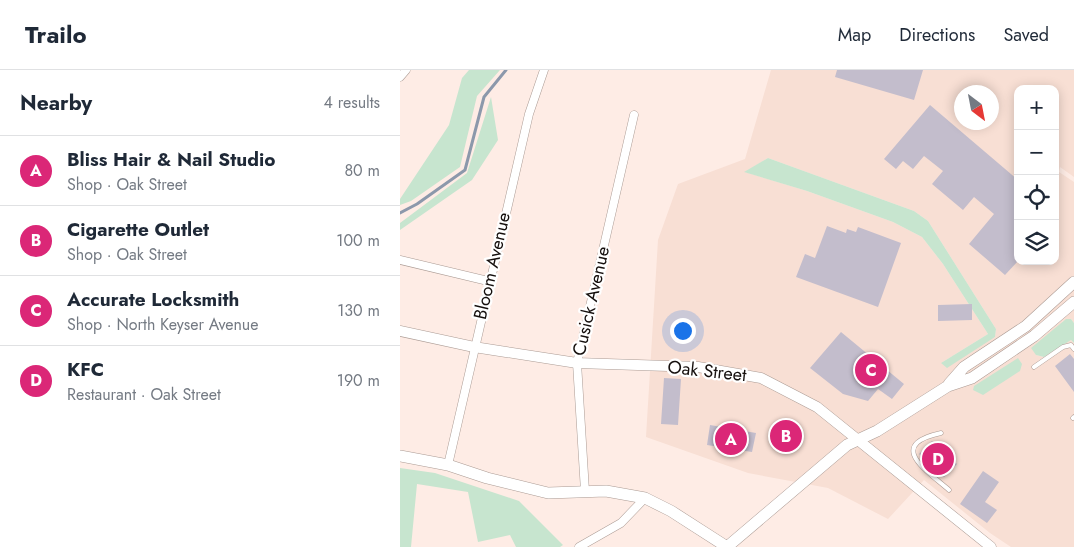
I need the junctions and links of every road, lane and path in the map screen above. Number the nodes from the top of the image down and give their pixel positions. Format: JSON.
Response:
{"nodes":[{"id":1,"x":406,"y":70,"type":"edge"},
{"id":2,"x":544,"y":70,"type":"edge"},
{"id":3,"x":400,"y":77,"type":"edge"},
{"id":4,"x":634,"y":115,"type":"dead end"},
{"id":5,"x":400,"y":260,"type":"edge"},
{"id":6,"x":488,"y":281,"type":"junction"},
{"id":7,"x":1074,"y":282,"type":"edge"},
{"id":8,"x":1074,"y":302,"type":"edge"},
{"id":9,"x":400,"y":331,"type":"edge"},
{"id":10,"x":474,"y":347,"type":"junction"},
{"id":11,"x":1074,"y":349,"type":"edge"},
{"id":12,"x":577,"y":362,"type":"junction"},
{"id":13,"x":1034,"y":367,"type":"dead end"},
{"id":14,"x":948,"y":386,"type":"junction"},
{"id":15,"x":941,"y":434,"type":"dead end"},
{"id":16,"x":858,"y":440,"type":"junction"},
{"id":17,"x":400,"y":456,"type":"edge"},
{"id":18,"x":448,"y":465,"type":"junction"},
{"id":19,"x":949,"y":490,"type":"dead end"},
{"id":20,"x":585,"y":491,"type":"junction"},
{"id":21,"x":645,"y":498,"type":"junction"},
{"id":22,"x":987,"y":546,"type":"edge"},
{"id":23,"x":579,"y":547,"type":"edge"},
{"id":24,"x":727,"y":547,"type":"edge"}],
"edges":[{"from":1,"to":3,"type":"street"},
{"from":2,"to":6,"type":"street","name":"Bloom Avenue"},
{"from":4,"to":12,"type":"street","name":"Cusick Avenue"},
{"from":5,"to":6,"type":"street"},
{"from":6,"to":10,"type":"street","name":"Bloom Avenue"},
{"from":7,"to":14,"type":"main road"},
{"from":8,"to":14,"type":"main road"},
{"from":9,"to":10,"type":"street","name":"Oak Street"},
{"from":10,"to":12,"type":"street","name":"Oak Street"},
{"from":10,"to":18,"type":"street","name":"Bloom Avenue"},
{"from":11,"to":13,"type":"lane"},
{"from":12,"to":16,"type":"street","name":"Oak Street"},
{"from":12,"to":20,"type":"street","name":"Cusick Avenue"},
{"from":14,"to":16,"type":"main road"},
{"from":15,"to":19,"type":"lane"},
{"from":16,"to":22,"type":"street","name":"Oak Street"},
{"from":16,"to":24,"type":"main road"},
{"from":17,"to":18,"type":"main road"},
{"from":18,"to":20,"type":"main road"},
{"from":20,"to":21,"type":"main road"},
{"from":21,"to":23,"type":"street"},
{"from":21,"to":24,"type":"main road"}]}
